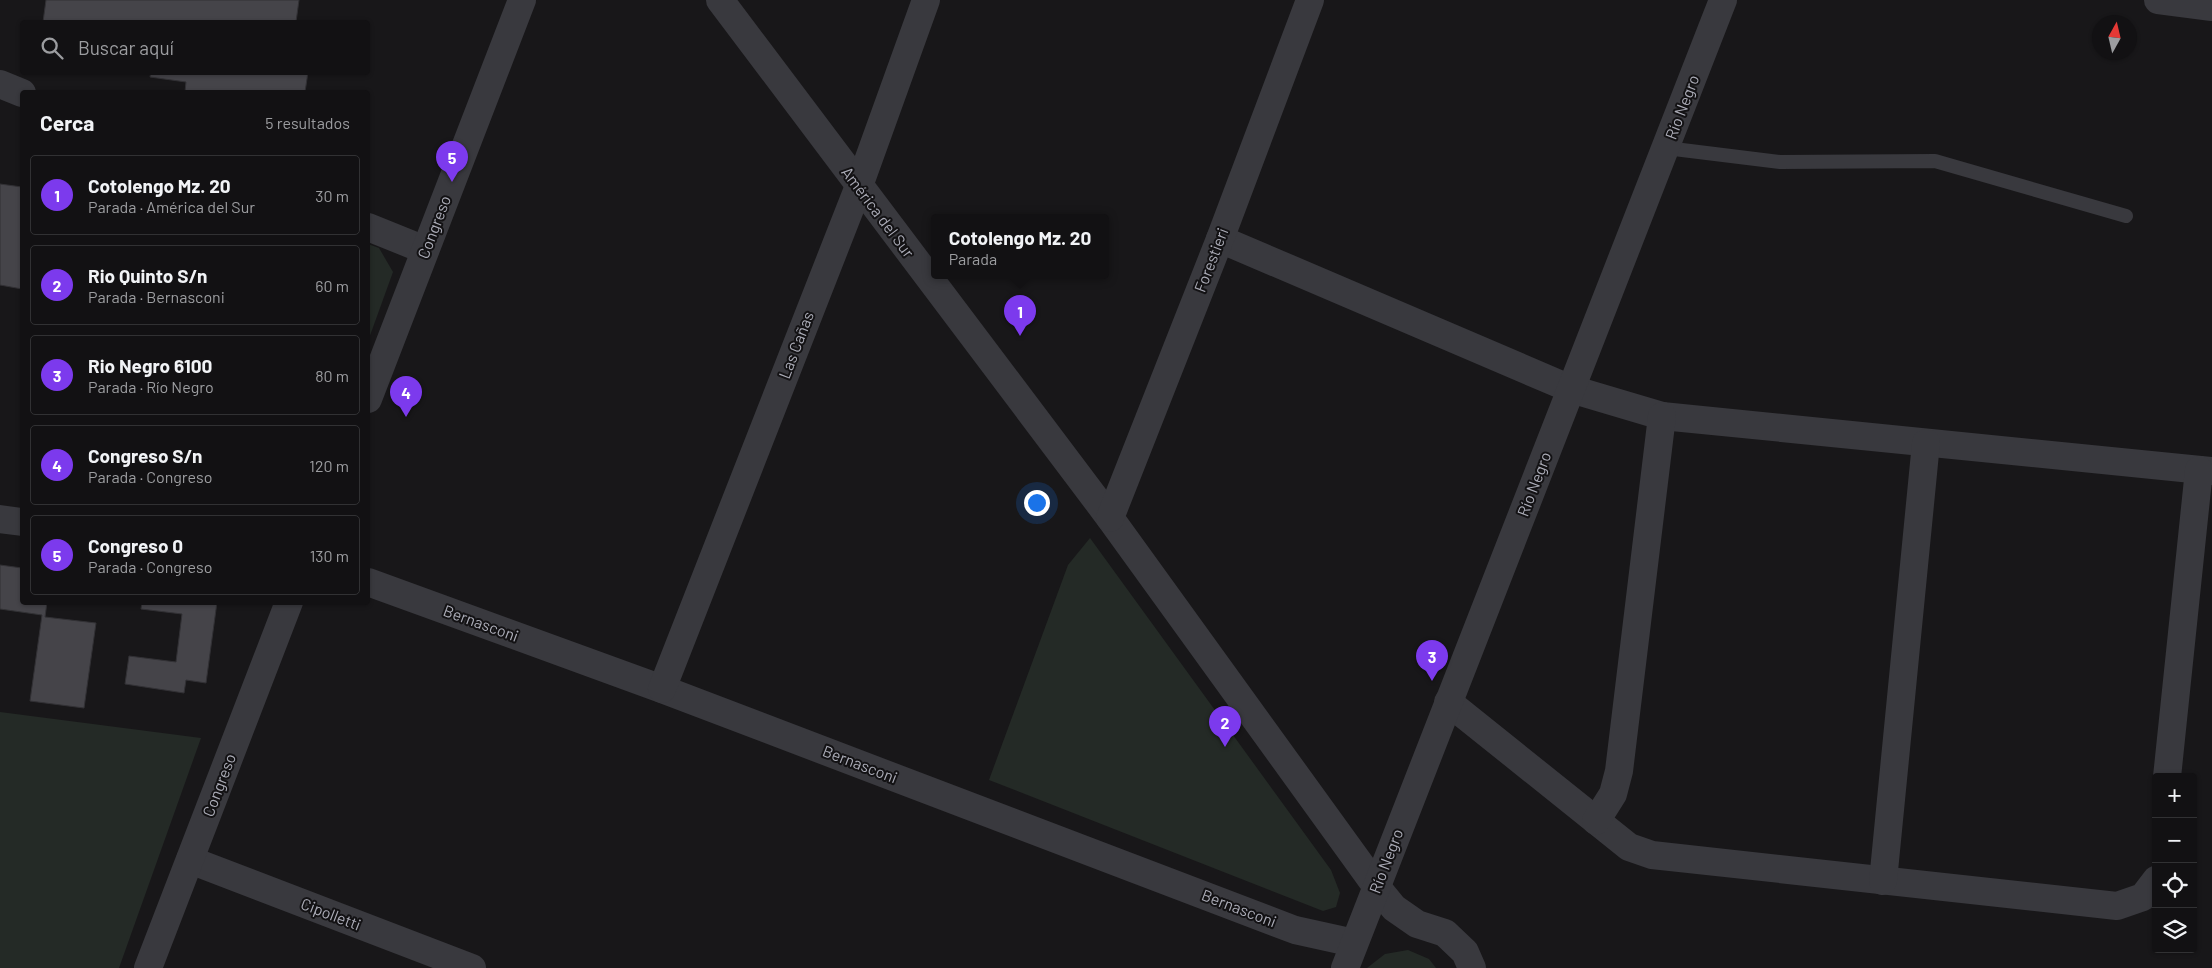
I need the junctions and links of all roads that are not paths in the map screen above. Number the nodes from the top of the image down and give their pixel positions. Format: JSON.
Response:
{"nodes":[{"id":1,"x":522,"y":0,"type":"edge"},
{"id":2,"x":720,"y":0,"type":"edge"},
{"id":3,"x":926,"y":0,"type":"edge"},
{"id":4,"x":1310,"y":0,"type":"edge"},
{"id":5,"x":1723,"y":0,"type":"edge"},
{"id":6,"x":2158,"y":0,"type":"edge"},
{"id":7,"x":2212,"y":7,"type":"edge"},
{"id":8,"x":0,"y":84,"type":"edge"},
{"id":9,"x":20,"y":92,"type":"edge"},
{"id":10,"x":1666,"y":148,"type":"junction"},
{"id":11,"x":858,"y":186,"type":"junction"},
{"id":12,"x":2126,"y":216,"type":"dead end"},
{"id":13,"x":370,"y":228,"type":"edge"},
{"id":14,"x":1220,"y":239,"type":"junction"},
{"id":15,"x":425,"y":250,"type":"junction"},
{"id":16,"x":1571,"y":389,"type":"junction"},
{"id":17,"x":370,"y":394,"type":"edge"},
{"id":18,"x":1662,"y":416,"type":"junction"},
{"id":19,"x":1926,"y":443,"type":"junction"},
{"id":20,"x":2206,"y":471,"type":"edge"},
{"id":21,"x":1110,"y":518,"type":"junction"},
{"id":22,"x":0,"y":519,"type":"edge"},
{"id":23,"x":20,"y":522,"type":"edge"},
{"id":24,"x":370,"y":583,"type":"edge"},
{"id":25,"x":288,"y":605,"type":"edge"},
{"id":26,"x":662,"y":689,"type":"junction"},
{"id":27,"x":1448,"y":702,"type":"junction"},
{"id":28,"x":2168,"y":773,"type":"edge"},
{"id":29,"x":1596,"y":821,"type":"junction"},
{"id":30,"x":190,"y":860,"type":"junction"},
{"id":31,"x":1883,"y":881,"type":"junction"},
{"id":32,"x":2152,"y":885,"type":"edge"},
{"id":33,"x":1376,"y":886,"type":"junction"},
{"id":34,"x":1417,"y":924,"type":"junction"},
{"id":35,"x":1349,"y":956,"type":"edge"},
{"id":36,"x":148,"y":968,"type":"edge"},
{"id":37,"x":472,"y":968,"type":"edge"},
{"id":38,"x":1472,"y":968,"type":"edge"}],
"edges":[{"from":1,"to":15,"type":"street","name":"Congreso"},
{"from":2,"to":11,"type":"street","name":"América del Sur"},
{"from":3,"to":11,"type":"street","name":"Las Cañas"},
{"from":4,"to":14,"type":"street","name":"Forestieri"},
{"from":5,"to":10,"type":"street","name":"Río Negro"},
{"from":6,"to":7,"type":"street"},
{"from":8,"to":9,"type":"street"},
{"from":10,"to":12,"type":"lane"},
{"from":10,"to":16,"type":"street","name":"Río Negro"},
{"from":11,"to":21,"type":"street","name":"América del Sur"},
{"from":11,"to":26,"type":"street","name":"Las Cañas"},
{"from":13,"to":15,"type":"street"},
{"from":14,"to":16,"type":"street"},
{"from":14,"to":21,"type":"street","name":"Forestieri"},
{"from":15,"to":17,"type":"street","name":"Congreso"},
{"from":16,"to":18,"type":"street"},
{"from":16,"to":27,"type":"street","name":"Río Negro"},
{"from":18,"to":19,"type":"street"},
{"from":18,"to":29,"type":"street"},
{"from":19,"to":20,"type":"street"},
{"from":19,"to":31,"type":"street"},
{"from":20,"to":28,"type":"street"},
{"from":21,"to":33,"type":"street","name":"América del Sur"},
{"from":22,"to":23,"type":"street"},
{"from":24,"to":26,"type":"street","name":"Bernasconi"},
{"from":25,"to":30,"type":"street","name":"Congreso"},
{"from":26,"to":35,"type":"street","name":"Bernasconi"},
{"from":27,"to":29,"type":"street"},
{"from":27,"to":33,"type":"street","name":"Río Negro"},
{"from":29,"to":31,"type":"street"},
{"from":30,"to":36,"type":"street","name":"Congreso"},
{"from":30,"to":37,"type":"street","name":"Cipolletti"},
{"from":31,"to":32,"type":"street"},
{"from":33,"to":34,"type":"street","name":"América del Sur"},
{"from":33,"to":35,"type":"street","name":"Río Negro"},
{"from":34,"to":35,"type":"street"},
{"from":34,"to":38,"type":"street"}]}
